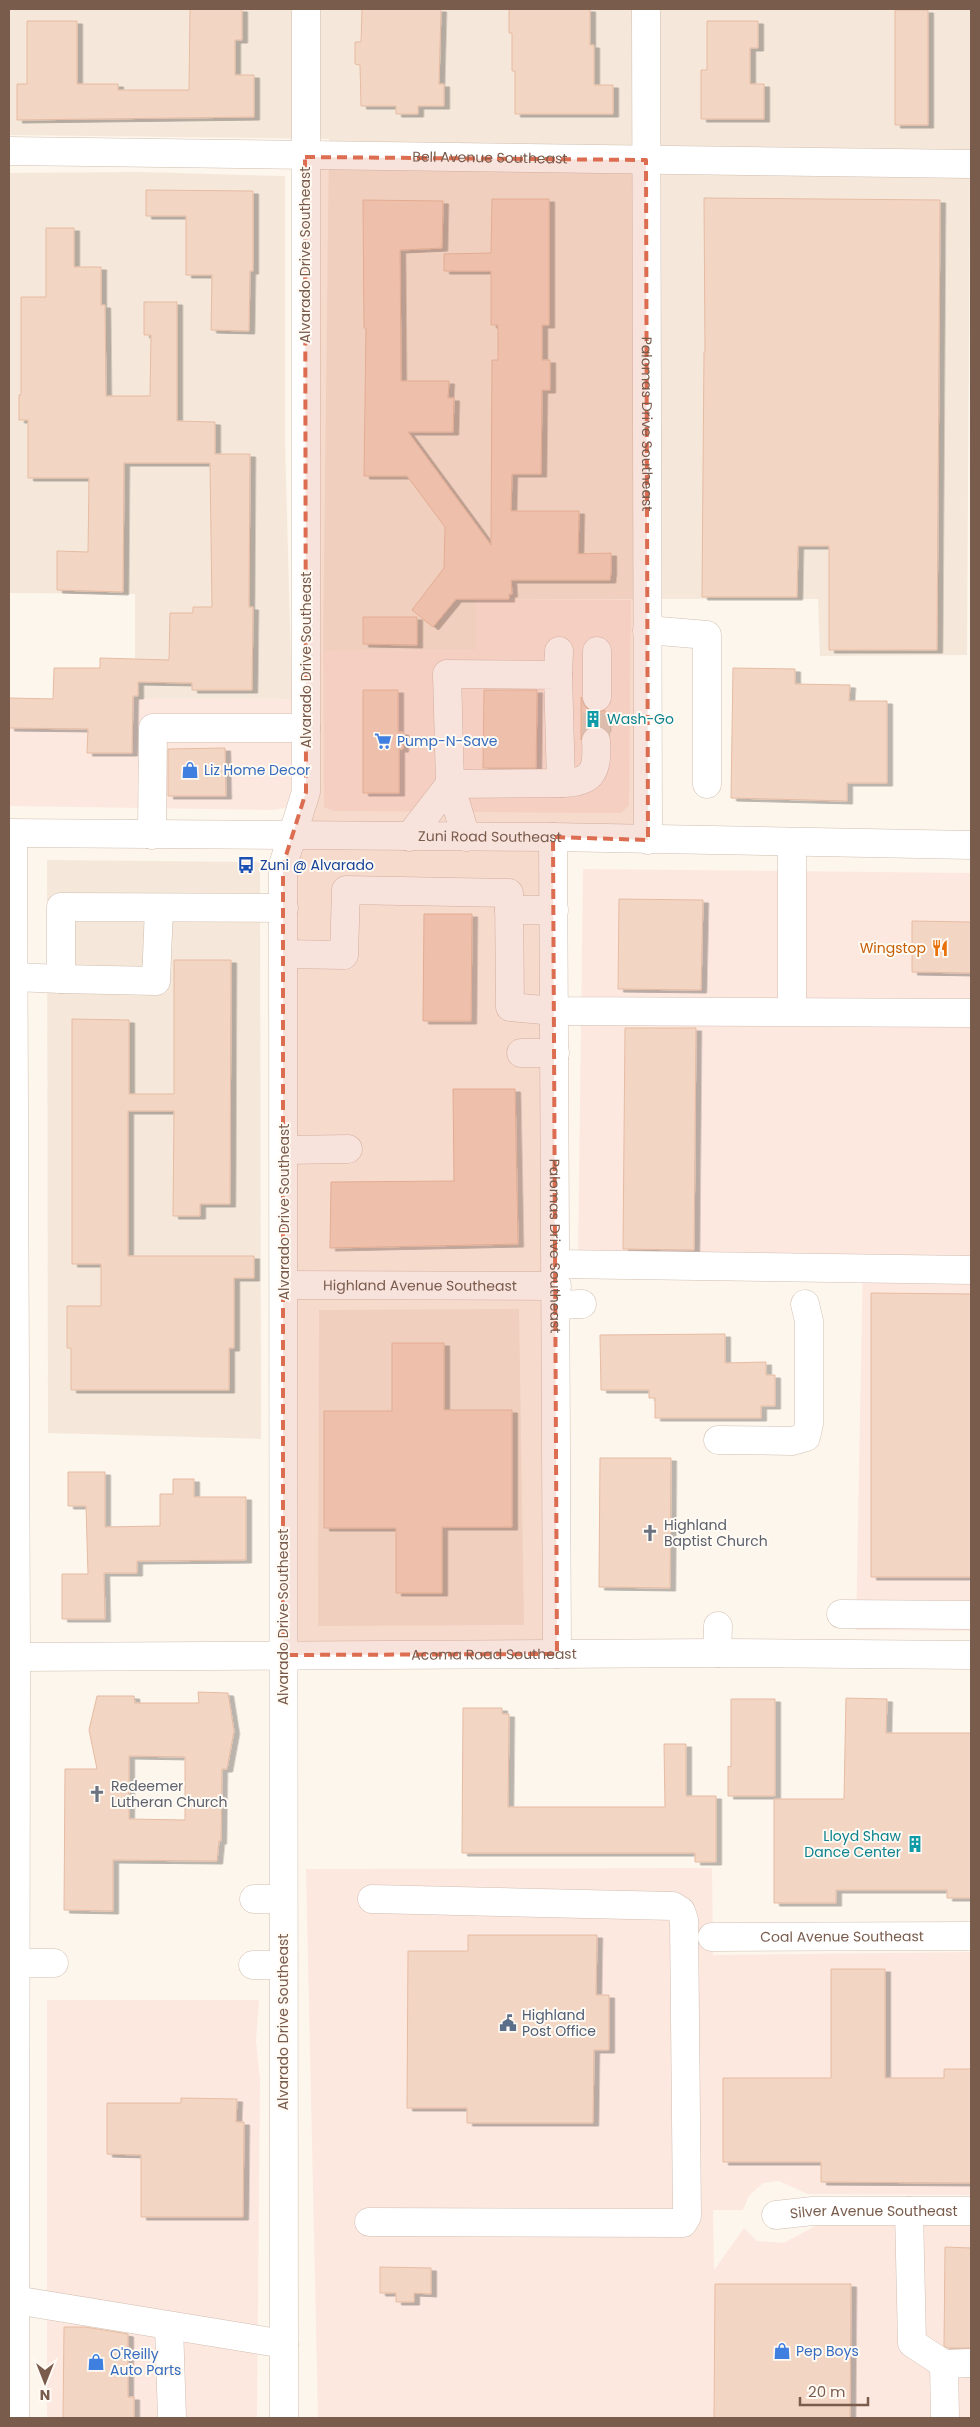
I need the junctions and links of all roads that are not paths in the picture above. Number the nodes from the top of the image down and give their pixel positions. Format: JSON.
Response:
{"nodes":[{"id":1,"x":306,"y":9,"type":"edge"},
{"id":2,"x":646,"y":9,"type":"edge"},
{"id":3,"x":9,"y":151,"type":"edge"},
{"id":4,"x":305,"y":157,"type":"junction"},
{"id":5,"x":646,"y":160,"type":"junction"},
{"id":6,"x":971,"y":164,"type":"edge"},
{"id":7,"x":648,"y":630,"type":"junction"},
{"id":8,"x":597,"y":651,"type":"dead end"},
{"id":9,"x":597,"y":697,"type":"tunnel mouth"},
{"id":10,"x":306,"y":728,"type":"junction"},
{"id":11,"x":596,"y":741,"type":"tunnel mouth"},
{"id":12,"x":561,"y":783,"type":"junction"},
{"id":13,"x":450,"y":784,"type":"junction"},
{"id":14,"x":707,"y":784,"type":"dead end"},
{"id":15,"x":11,"y":833,"type":"edge"},
{"id":16,"x":152,"y":835,"type":"junction"},
{"id":17,"x":292,"y":836,"type":"junction"},
{"id":18,"x":409,"y":836,"type":"junction"},
{"id":19,"x":466,"y":836,"type":"junction"},
{"id":20,"x":553,"y":837,"type":"junction"},
{"id":21,"x":648,"y":840,"type":"junction"},
{"id":22,"x":792,"y":842,"type":"junction"},
{"id":23,"x":971,"y":845,"type":"edge"},
{"id":24,"x":159,"y":908,"type":"junction"},
{"id":25,"x":284,"y":908,"type":"junction"},
{"id":26,"x":509,"y":910,"type":"junction"},
{"id":27,"x":554,"y":910,"type":"junction"},
{"id":28,"x":284,"y":954,"type":"junction"},
{"id":29,"x":14,"y":977,"type":"junction"},
{"id":30,"x":61,"y":978,"type":"junction"},
{"id":31,"x":554,"y":1011,"type":"junction"},
{"id":32,"x":792,"y":1011,"type":"junction"},
{"id":33,"x":971,"y":1013,"type":"edge"},
{"id":34,"x":521,"y":1053,"type":"dead end"},
{"id":35,"x":555,"y":1053,"type":"junction"},
{"id":36,"x":12,"y":1103,"type":"edge"},
{"id":37,"x":348,"y":1149,"type":"dead end"},
{"id":38,"x":284,"y":1150,"type":"junction"},
{"id":39,"x":971,"y":1270,"type":"edge"},
{"id":40,"x":284,"y":1285,"type":"junction"},
{"id":41,"x":563,"y":1290,"type":"junction"},
{"id":42,"x":12,"y":1292,"type":"edge"},
{"id":43,"x":806,"y":1304,"type":"dead end"},
{"id":44,"x":718,"y":1440,"type":"dead end"},
{"id":45,"x":12,"y":1544,"type":"edge"},
{"id":46,"x":12,"y":1582,"type":"edge"},
{"id":47,"x":842,"y":1614,"type":"dead end"},
{"id":48,"x":971,"y":1615,"type":"edge"},
{"id":49,"x":718,"y":1626,"type":"dead end"},
{"id":50,"x":717,"y":1653,"type":"junction"},
{"id":51,"x":557,"y":1654,"type":"junction"},
{"id":52,"x":283,"y":1655,"type":"junction"},
{"id":53,"x":971,"y":1655,"type":"edge"},
{"id":54,"x":16,"y":1657,"type":"junction"},
{"id":55,"x":12,"y":1799,"type":"edge"},
{"id":56,"x":254,"y":1899,"type":"dead end"},
{"id":57,"x":283,"y":1899,"type":"junction"},
{"id":58,"x":372,"y":1899,"type":"dead end"},
{"id":59,"x":12,"y":1910,"type":"edge"},
{"id":60,"x":971,"y":1936,"type":"edge"},
{"id":61,"x":712,"y":1937,"type":"dead end"},
{"id":62,"x":16,"y":1963,"type":"junction"},
{"id":63,"x":54,"y":1963,"type":"dead end"},
{"id":64,"x":253,"y":1965,"type":"dead end"},
{"id":65,"x":283,"y":1965,"type":"junction"},
{"id":66,"x":971,"y":2211,"type":"edge"},
{"id":67,"x":909,"y":2212,"type":"junction"},
{"id":68,"x":776,"y":2215,"type":"dead end"},
{"id":69,"x":12,"y":2216,"type":"edge"},
{"id":70,"x":369,"y":2222,"type":"dead end"},
{"id":71,"x":15,"y":2300,"type":"junction"},
{"id":72,"x":169,"y":2326,"type":"junction"},
{"id":73,"x":284,"y":2344,"type":"junction"},
{"id":74,"x":971,"y":2363,"type":"edge"},
{"id":75,"x":944,"y":2364,"type":"junction"},
{"id":76,"x":15,"y":2418,"type":"edge"},
{"id":77,"x":172,"y":2418,"type":"edge"},
{"id":78,"x":284,"y":2418,"type":"edge"},
{"id":79,"x":945,"y":2418,"type":"edge"}],
"edges":[{"from":1,"to":4,"type":"street","name":"Alvarado Drive Southeast"},
{"from":2,"to":5,"type":"street","name":"Palomas Drive Southeast"},
{"from":3,"to":4,"type":"street","name":"Bell Avenue Southeast"},
{"from":4,"to":5,"type":"street","name":"Bell Avenue Southeast"},
{"from":4,"to":10,"type":"street","name":"Alvarado Drive Southeast"},
{"from":5,"to":6,"type":"street","name":"Bell Avenue Southeast"},
{"from":5,"to":7,"type":"street","name":"Palomas Drive Southeast"},
{"from":7,"to":14,"type":"street"},
{"from":7,"to":21,"type":"street","name":"Palomas Drive Southeast"},
{"from":8,"to":9,"type":"street"},
{"from":10,"to":16,"type":"street"},
{"from":10,"to":17,"type":"street","name":"Alvarado Drive Southeast"},
{"from":11,"to":12,"type":"street"},
{"from":12,"to":13,"type":"street"},
{"from":12,"to":13,"type":"street"},
{"from":13,"to":18,"type":"street"},
{"from":13,"to":19,"type":"street"},
{"from":15,"to":16,"type":"street","name":"Zuni Road Southeast"},
{"from":15,"to":29,"type":"street"},
{"from":16,"to":17,"type":"street","name":"Zuni Road Southeast"},
{"from":17,"to":18,"type":"street","name":"Zuni Road Southeast"},
{"from":17,"to":25,"type":"street","name":"Alvarado Drive Southeast"},
{"from":18,"to":19,"type":"street","name":"Zuni Road Southeast"},
{"from":19,"to":20,"type":"street","name":"Zuni Road Southeast"},
{"from":20,"to":21,"type":"street","name":"Zuni Road Southeast"},
{"from":20,"to":27,"type":"street","name":"Palomas Drive Southeast"},
{"from":21,"to":22,"type":"street","name":"Zuni Road Southeast"},
{"from":22,"to":23,"type":"street","name":"Zuni Road Southeast"},
{"from":22,"to":32,"type":"street"},
{"from":24,"to":25,"type":"street"},
{"from":24,"to":30,"type":"street"},
{"from":24,"to":30,"type":"street"},
{"from":25,"to":28,"type":"street","name":"Alvarado Drive Southeast"},
{"from":26,"to":27,"type":"street"},
{"from":26,"to":28,"type":"street"},
{"from":26,"to":31,"type":"street"},
{"from":27,"to":31,"type":"street","name":"Palomas Drive Southeast"},
{"from":28,"to":38,"type":"street","name":"Alvarado Drive Southeast"},
{"from":29,"to":30,"type":"street"},
{"from":29,"to":36,"type":"street"},
{"from":31,"to":32,"type":"street"},
{"from":31,"to":35,"type":"street","name":"Palomas Drive Southeast"},
{"from":32,"to":33,"type":"street"},
{"from":34,"to":35,"type":"street"},
{"from":35,"to":41,"type":"street","name":"Palomas Drive Southeast"},
{"from":36,"to":42,"type":"street"},
{"from":37,"to":38,"type":"street"},
{"from":38,"to":40,"type":"street","name":"Alvarado Drive Southeast"},
{"from":39,"to":41,"type":"street","name":"Highland Avenue Southeast"},
{"from":40,"to":41,"type":"street","name":"Highland Avenue Southeast"},
{"from":40,"to":52,"type":"street","name":"Alvarado Drive Southeast"},
{"from":41,"to":51,"type":"street","name":"Palomas Drive Southeast"},
{"from":42,"to":45,"type":"street"},
{"from":43,"to":44,"type":"street"},
{"from":45,"to":46,"type":"street"},
{"from":46,"to":54,"type":"street"},
{"from":47,"to":48,"type":"street"},
{"from":49,"to":50,"type":"street"},
{"from":50,"to":51,"type":"street","name":"Acoma Road Southeast"},
{"from":50,"to":53,"type":"street","name":"Acoma Road Southeast"},
{"from":51,"to":52,"type":"street","name":"Acoma Road Southeast"},
{"from":52,"to":54,"type":"street","name":"Acoma Road Southeast"},
{"from":52,"to":57,"type":"street","name":"Alvarado Drive Southeast"},
{"from":54,"to":55,"type":"street"},
{"from":55,"to":59,"type":"street"},
{"from":56,"to":57,"type":"street"},
{"from":57,"to":65,"type":"street","name":"Alvarado Drive Southeast"},
{"from":58,"to":70,"type":"street"},
{"from":59,"to":62,"type":"street"},
{"from":60,"to":61,"type":"street","name":"Coal Avenue Southeast"},
{"from":62,"to":63,"type":"street"},
{"from":62,"to":69,"type":"street"},
{"from":64,"to":65,"type":"street"},
{"from":65,"to":73,"type":"street","name":"Alvarado Drive Southeast"},
{"from":66,"to":67,"type":"street","name":"Silver Avenue Southeast"},
{"from":67,"to":68,"type":"street","name":"Silver Avenue Southeast"},
{"from":67,"to":75,"type":"street"},
{"from":69,"to":71,"type":"street"},
{"from":71,"to":72,"type":"street"},
{"from":71,"to":76,"type":"street"},
{"from":72,"to":73,"type":"street"},
{"from":72,"to":77,"type":"street"},
{"from":73,"to":78,"type":"street","name":"Alvarado Drive Southeast"},
{"from":74,"to":75,"type":"street"},
{"from":75,"to":79,"type":"street"}]}
